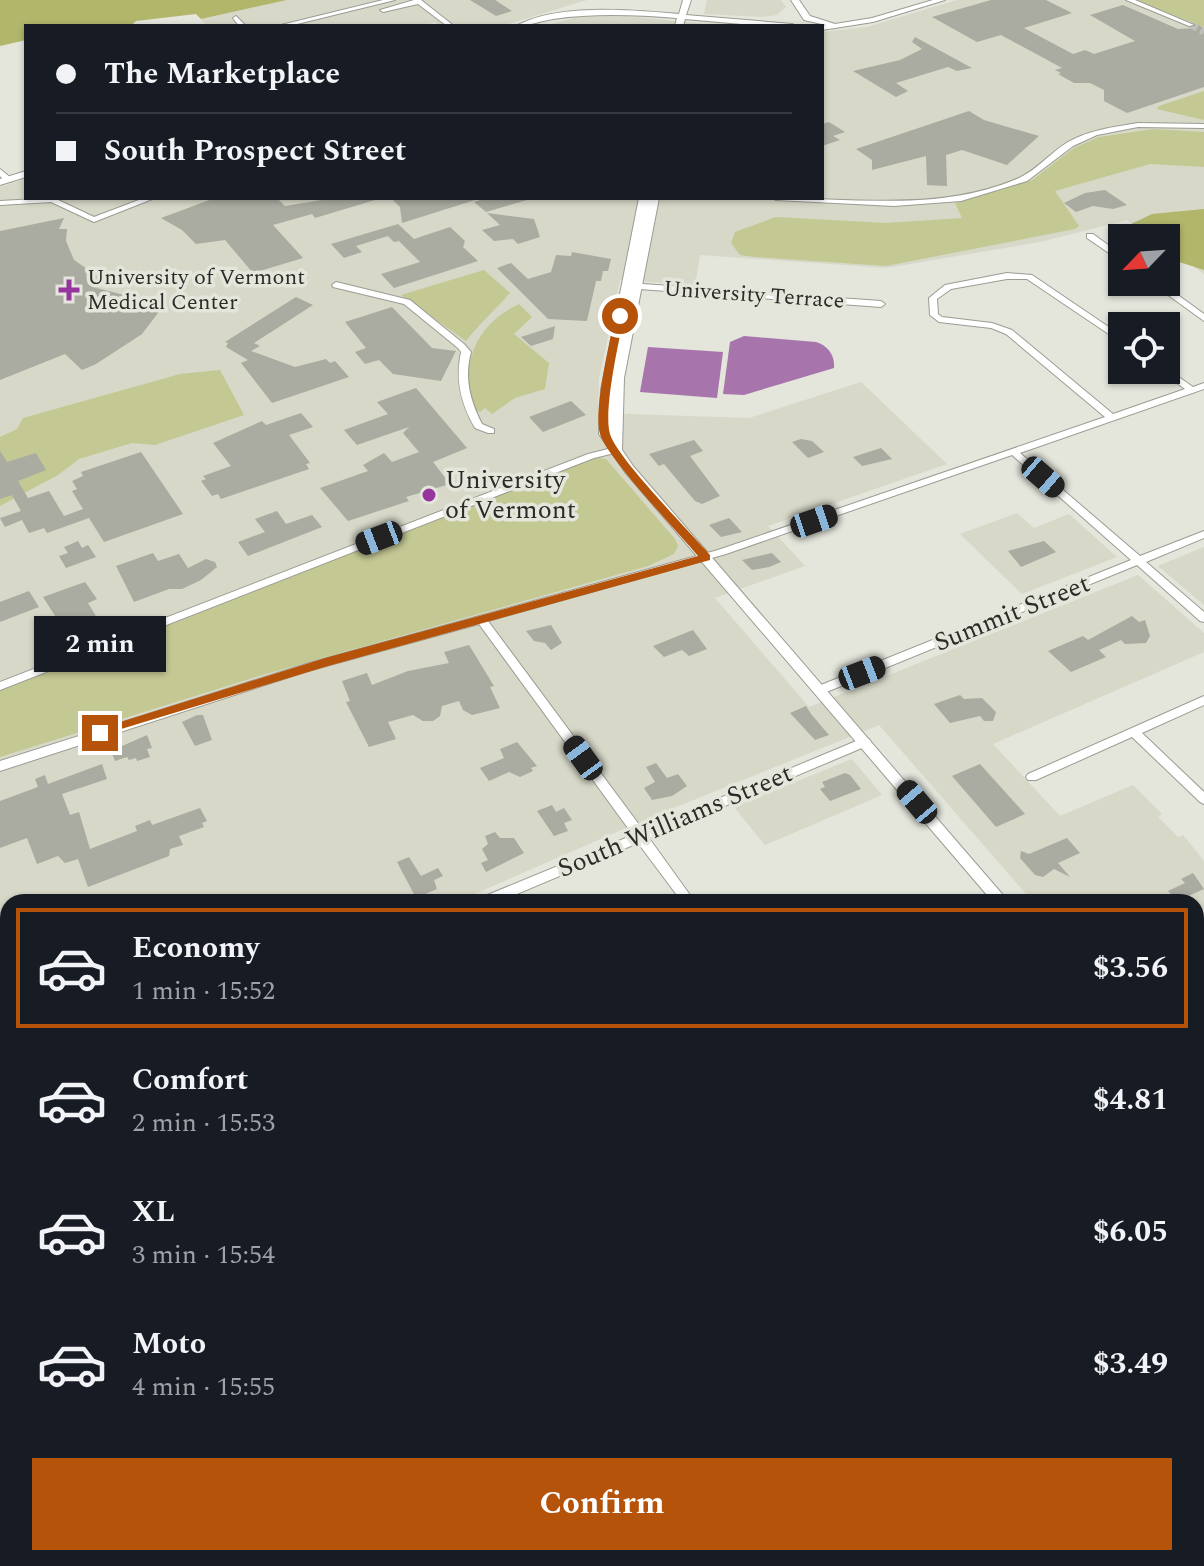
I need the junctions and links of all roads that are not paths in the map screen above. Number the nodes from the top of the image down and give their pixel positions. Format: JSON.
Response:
{"nodes":[{"id":1,"x":392,"y":0,"type":"edge"},
{"id":2,"x":605,"y":0,"type":"edge"},
{"id":3,"x":624,"y":0,"type":"edge"},
{"id":4,"x":687,"y":0,"type":"edge"},
{"id":5,"x":694,"y":0,"type":"edge"},
{"id":6,"x":941,"y":0,"type":"edge"},
{"id":7,"x":1129,"y":0,"type":"edge"},
{"id":8,"x":418,"y":1,"type":"edge"},
{"id":9,"x":797,"y":4,"type":"edge"},
{"id":10,"x":641,"y":13,"type":"junction"},
{"id":11,"x":548,"y":17,"type":"junction"},
{"id":12,"x":236,"y":18,"type":"dead end"},
{"id":13,"x":685,"y":22,"type":"edge"},
{"id":14,"x":241,"y":24,"type":"edge"},
{"id":15,"x":289,"y":24,"type":"edge"},
{"id":16,"x":324,"y":24,"type":"edge"},
{"id":17,"x":448,"y":24,"type":"edge"},
{"id":18,"x":526,"y":24,"type":"edge"},
{"id":19,"x":764,"y":24,"type":"joint"},
{"id":20,"x":1191,"y":25,"type":"tunnel mouth"},
{"id":21,"x":844,"y":26,"type":"junction"},
{"id":22,"x":824,"y":28,"type":"edge"},
{"id":23,"x":1204,"y":126,"type":"edge"},
{"id":24,"x":0,"y":171,"type":"edge"},
{"id":25,"x":24,"y":175,"type":"edge"},
{"id":26,"x":4,"y":181,"type":"edge"},
{"id":27,"x":52,"y":200,"type":"edge"},
{"id":28,"x":52,"y":200,"type":"edge"},
{"id":29,"x":146,"y":200,"type":"edge"},
{"id":30,"x":644,"y":200,"type":"edge"},
{"id":31,"x":653,"y":200,"type":"edge"},
{"id":32,"x":811,"y":200,"type":"edge"},
{"id":33,"x":0,"y":203,"type":"edge"},
{"id":34,"x":1090,"y":236,"type":"dead end"},
{"id":35,"x":1108,"y":249,"type":"edge"},
{"id":36,"x":336,"y":285,"type":"dead end"},
{"id":37,"x":631,"y":286,"type":"junction"},
{"id":38,"x":1173,"y":296,"type":"edge"},
{"id":39,"x":881,"y":304,"type":"dead end"},
{"id":40,"x":1204,"y":318,"type":"edge"},
{"id":41,"x":1108,"y":331,"type":"edge"},
{"id":42,"x":1180,"y":381,"type":"edge"},
{"id":43,"x":1204,"y":386,"type":"edge"},
{"id":44,"x":1192,"y":390,"type":"junction"},
{"id":45,"x":1112,"y":418,"type":"junction"},
{"id":46,"x":491,"y":431,"type":"dead end"},
{"id":47,"x":616,"y":450,"type":"junction"},
{"id":48,"x":1014,"y":452,"type":"junction"},
{"id":49,"x":1204,"y":534,"type":"edge"},
{"id":50,"x":706,"y":557,"type":"junction"},
{"id":51,"x":1139,"y":561,"type":"junction"},
{"id":52,"x":1204,"y":618,"type":"edge"},
{"id":53,"x":481,"y":619,"type":"junction"},
{"id":54,"x":0,"y":686,"type":"edge"},
{"id":55,"x":820,"y":690,"type":"junction"},
{"id":56,"x":1204,"y":700,"type":"edge"},
{"id":57,"x":1134,"y":732,"type":"junction"},
{"id":58,"x":865,"y":742,"type":"junction"},
{"id":59,"x":0,"y":766,"type":"edge"},
{"id":60,"x":1032,"y":777,"type":"dead end"},
{"id":61,"x":1204,"y":799,"type":"edge"},
{"id":62,"x":640,"y":835,"type":"junction"},
{"id":63,"x":504,"y":894,"type":"edge"},
{"id":64,"x":683,"y":894,"type":"edge"},
{"id":65,"x":995,"y":894,"type":"edge"}],
"edges":[{"from":1,"to":15,"type":"street"},
{"from":2,"to":11,"type":"main road"},
{"from":3,"to":10,"type":"main road"},
{"from":4,"to":13,"type":"main road"},
{"from":5,"to":13,"type":"main road"},
{"from":6,"to":21,"type":"main road"},
{"from":7,"to":20,"type":"street"},
{"from":8,"to":16,"type":"street"},
{"from":8,"to":17,"type":"street"},
{"from":9,"to":19,"type":"main road"},
{"from":9,"to":21,"type":"main road"},
{"from":10,"to":11,"type":"main road"},
{"from":10,"to":13,"type":"main road"},
{"from":11,"to":18,"type":"main road"},
{"from":12,"to":14,"type":"street"},
{"from":13,"to":19,"type":"main road"},
{"from":21,"to":22,"type":"main road"},
{"from":23,"to":32,"type":"street"},
{"from":24,"to":26,"type":"street"},
{"from":25,"to":26,"type":"main road"},
{"from":27,"to":29,"type":"street"},
{"from":28,"to":33,"type":"street"},
{"from":30,"to":37,"type":"main road"},
{"from":31,"to":37,"type":"main road"},
{"from":34,"to":35,"type":"street"},
{"from":36,"to":46,"type":"street"},
{"from":37,"to":39,"type":"street","name":"University Terrace"},
{"from":37,"to":47,"type":"main road"},
{"from":38,"to":40,"type":"street"},
{"from":41,"to":45,"type":"street"},
{"from":42,"to":44,"type":"street"},
{"from":43,"to":44,"type":"street"},
{"from":44,"to":45,"type":"street"},
{"from":45,"to":48,"type":"street"},
{"from":47,"to":50,"type":"main road"},
{"from":47,"to":54,"type":"street"},
{"from":48,"to":50,"type":"street"},
{"from":48,"to":51,"type":"street"},
{"from":49,"to":51,"type":"street","name":"Summit Street"},
{"from":50,"to":53,"type":"street"},
{"from":50,"to":55,"type":"main road"},
{"from":51,"to":52,"type":"street"},
{"from":51,"to":55,"type":"street","name":"Summit Street"},
{"from":53,"to":59,"type":"street"},
{"from":53,"to":62,"type":"street"},
{"from":55,"to":58,"type":"main road"},
{"from":56,"to":57,"type":"street"},
{"from":57,"to":60,"type":"street"},
{"from":57,"to":61,"type":"street"},
{"from":58,"to":62,"type":"street","name":"South Williams Street"},
{"from":58,"to":65,"type":"main road"},
{"from":62,"to":63,"type":"street","name":"South Williams Street"},
{"from":62,"to":64,"type":"street"}]}
